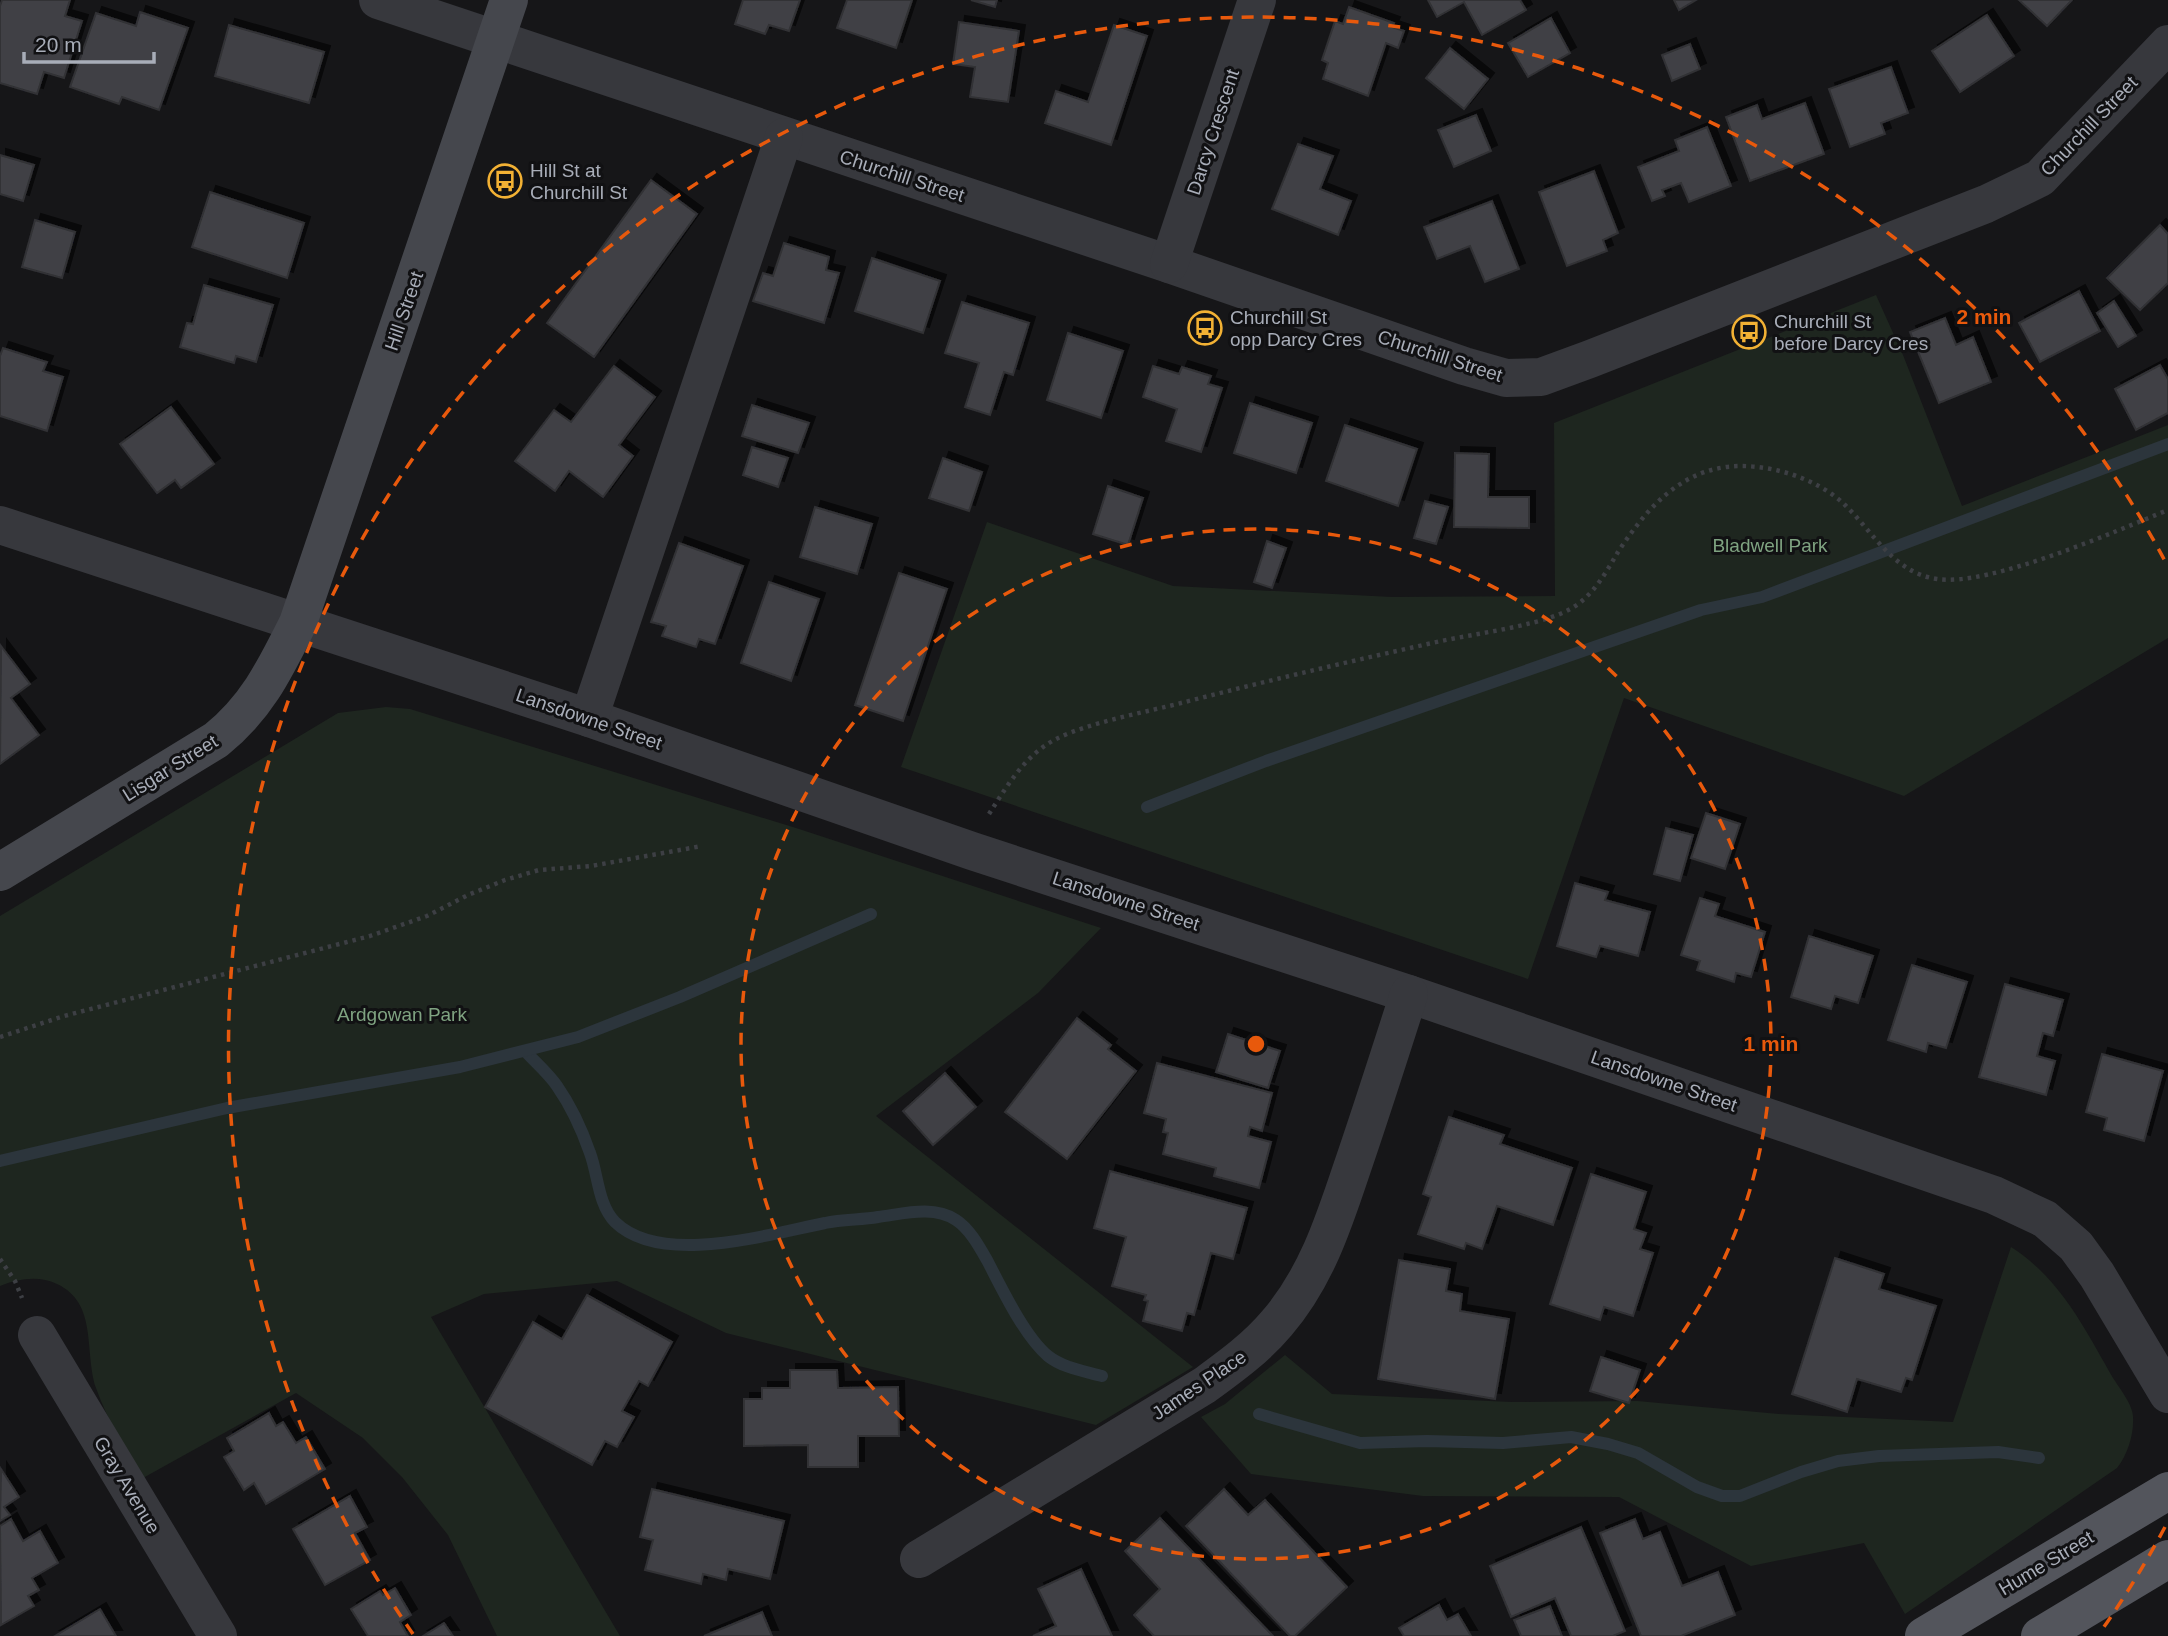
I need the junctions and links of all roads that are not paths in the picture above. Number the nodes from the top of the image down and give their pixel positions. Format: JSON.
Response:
{"nodes":[{"id":1,"x":378,"y":0,"type":"edge"},
{"id":2,"x":509,"y":0,"type":"edge"},
{"id":3,"x":1257,"y":0,"type":"edge"},
{"id":4,"x":496,"y":39,"type":"junction"},
{"id":5,"x":2168,"y":44,"type":"edge"},
{"id":6,"x":784,"y":137,"type":"junction"},
{"id":7,"x":1170,"y":264,"type":"junction"},
{"id":8,"x":0,"y":525,"type":"edge"},
{"id":9,"x":298,"y":623,"type":"junction"},
{"id":10,"x":589,"y":718,"type":"junction"},
{"id":11,"x":0,"y":872,"type":"edge"},
{"id":12,"x":1409,"y":994,"type":"junction"},
{"id":13,"x":37,"y":1335,"type":"dead end"},
{"id":14,"x":2168,"y":1394,"type":"edge"},
{"id":15,"x":2168,"y":1491,"type":"edge"},
{"id":16,"x":919,"y":1559,"type":"dead end"},
{"id":17,"x":2168,"y":1559,"type":"edge"},
{"id":18,"x":218,"y":1636,"type":"edge"},
{"id":19,"x":1924,"y":1636,"type":"edge"},
{"id":20,"x":2040,"y":1636,"type":"edge"}],
"edges":[{"from":1,"to":4,"type":"street","name":"Churchill Street"},
{"from":2,"to":4,"type":"street","name":"Hill Street"},
{"from":3,"to":7,"type":"street","name":"Darcy Crescent"},
{"from":4,"to":6,"type":"street","name":"Churchill Street"},
{"from":4,"to":9,"type":"street","name":"Hill Street"},
{"from":5,"to":7,"type":"street","name":"Churchill Street"},
{"from":6,"to":7,"type":"street","name":"Churchill Street"},
{"from":6,"to":10,"type":"street"},
{"from":8,"to":9,"type":"street","name":"Lansdowne Street"},
{"from":9,"to":10,"type":"street","name":"Lansdowne Street"},
{"from":9,"to":11,"type":"street","name":"Lisgar Street"},
{"from":10,"to":12,"type":"street","name":"Lansdowne Street"},
{"from":12,"to":14,"type":"street","name":"Lansdowne Street"},
{"from":12,"to":16,"type":"street","name":"James Place"},
{"from":13,"to":18,"type":"street","name":"Gray Avenue"},
{"from":15,"to":19,"type":"main road","name":"Hume Street"},
{"from":17,"to":20,"type":"main road"}]}
